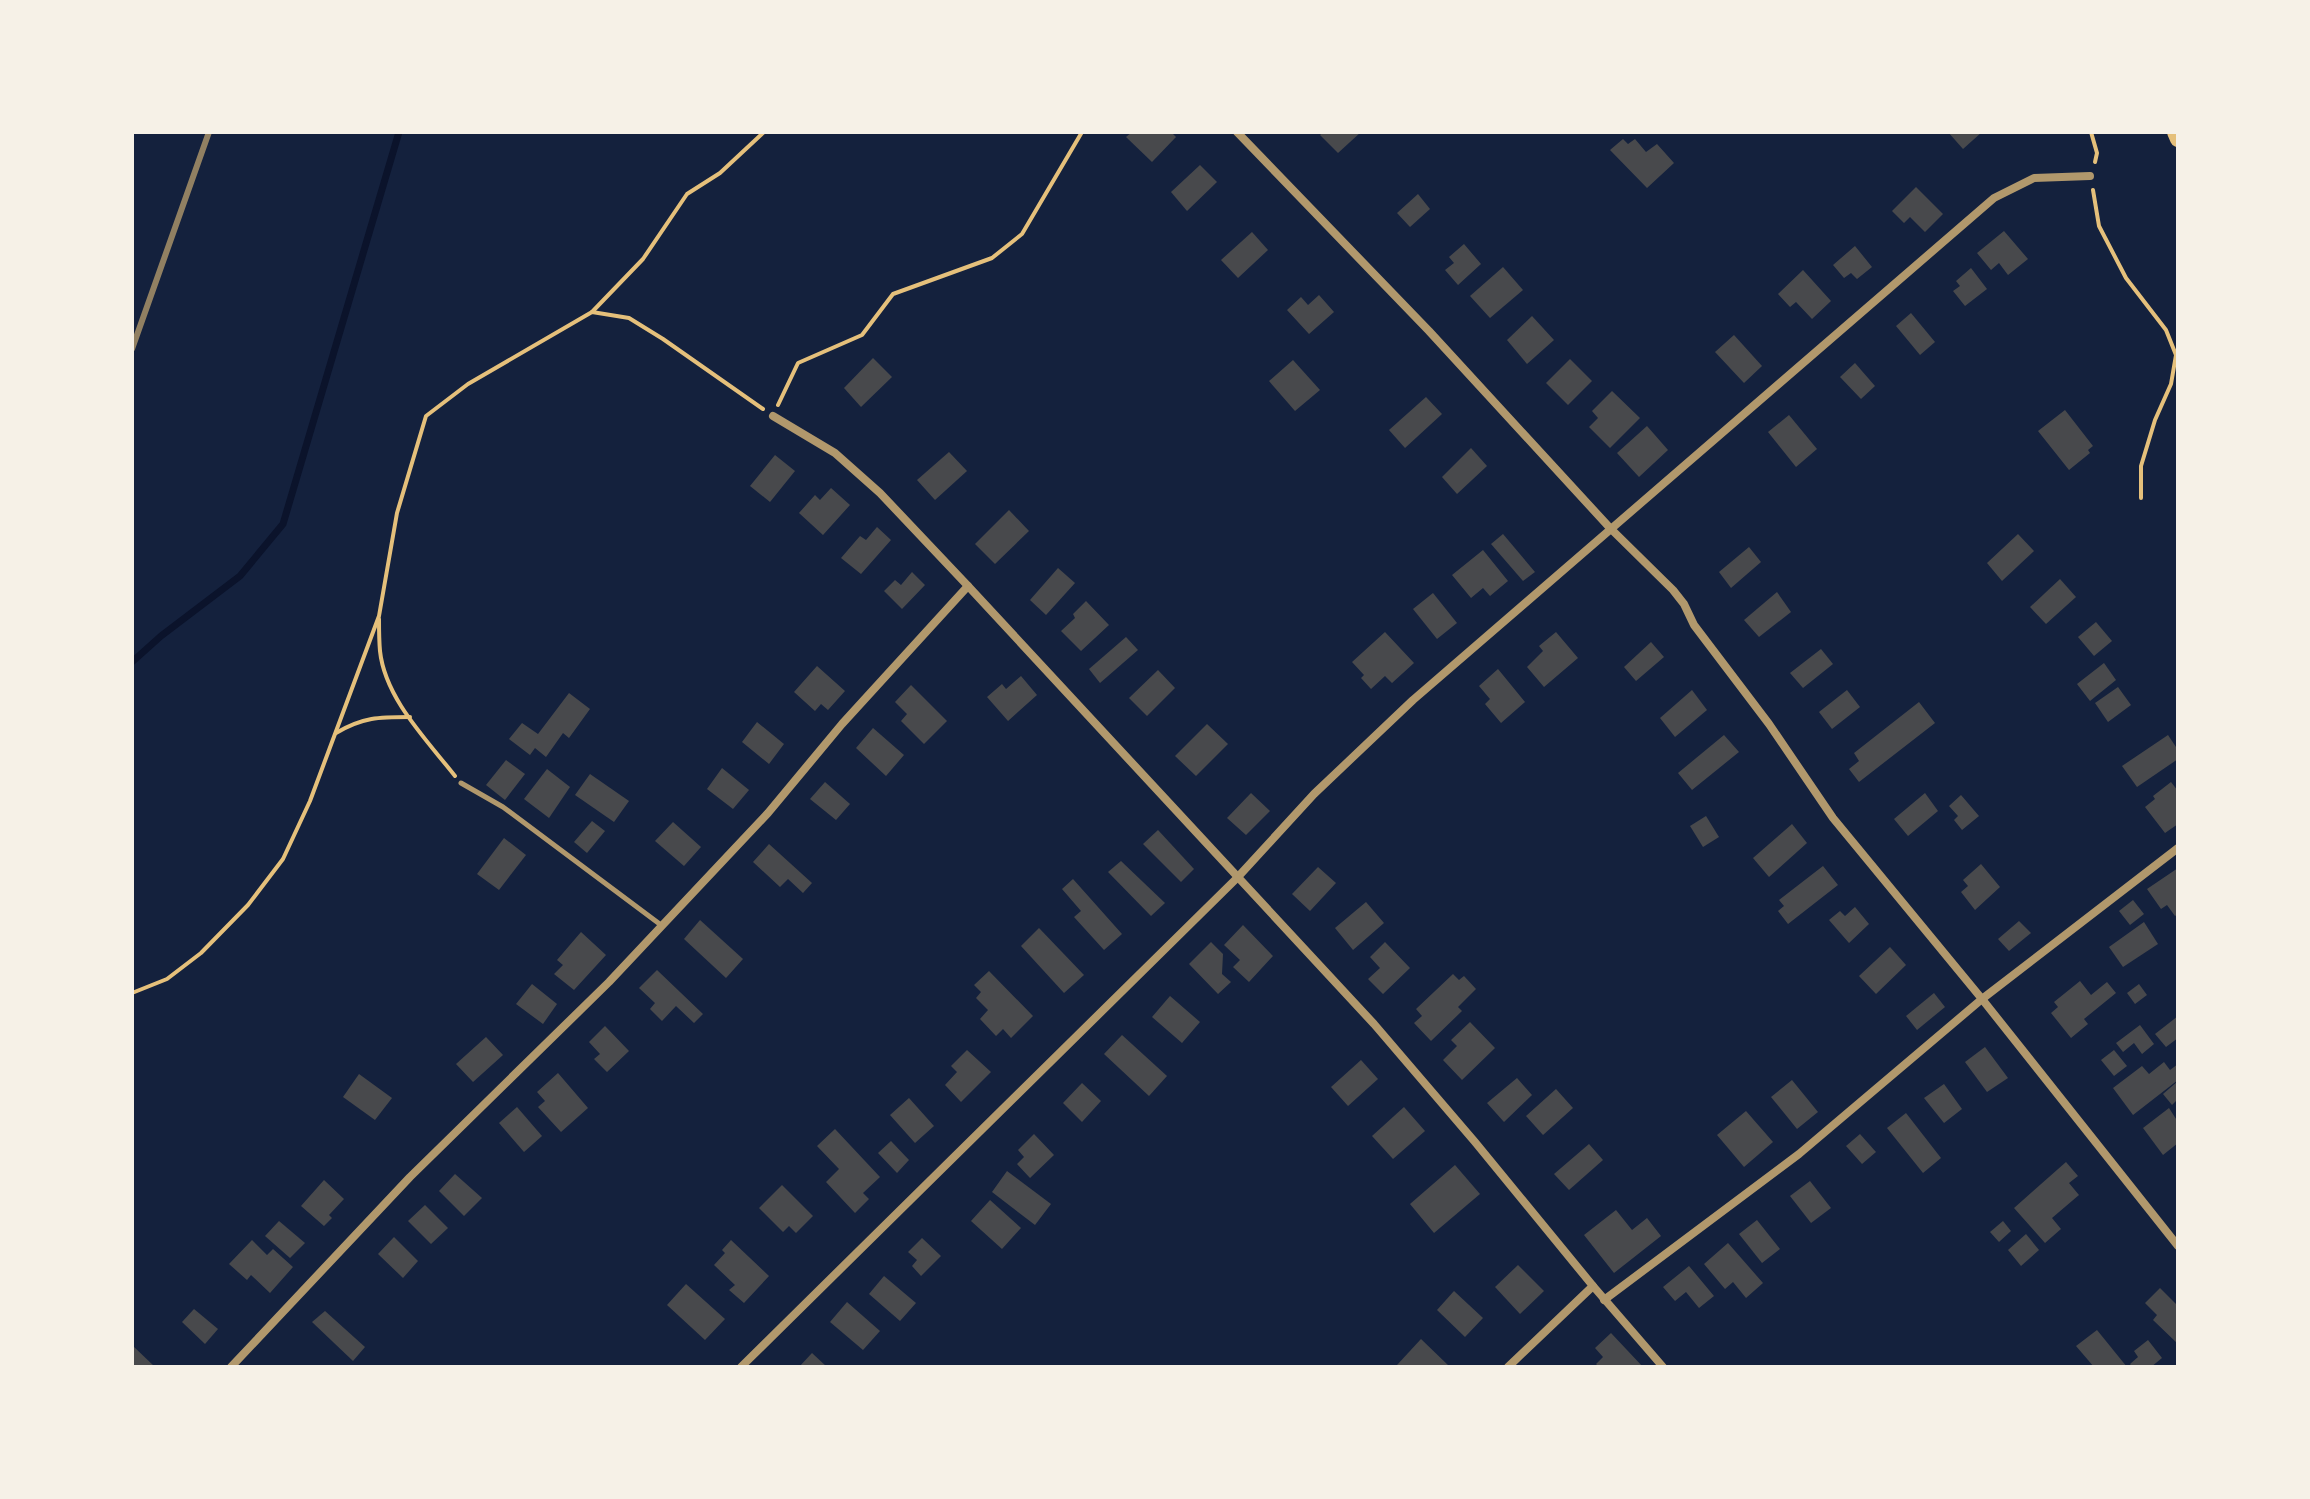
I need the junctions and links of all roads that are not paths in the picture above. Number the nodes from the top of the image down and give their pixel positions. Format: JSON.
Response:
{"nodes":[{"id":1,"x":1237,"y":132,"type":"edge"},
{"id":2,"x":2175,"y":132,"type":"edge"},
{"id":3,"x":2178,"y":139,"type":"edge"},
{"id":4,"x":2090,"y":176,"type":"road end"},
{"id":5,"x":773,"y":416,"type":"road end"},
{"id":6,"x":1610,"y":528,"type":"junction"},
{"id":7,"x":968,"y":586,"type":"junction"},
{"id":8,"x":461,"y":783,"type":"road end"},
{"id":9,"x":2178,"y":848,"type":"edge"},
{"id":10,"x":1237,"y":878,"type":"junction"},
{"id":11,"x":661,"y":925,"type":"junction"},
{"id":12,"x":1982,"y":999,"type":"junction"},
{"id":13,"x":2178,"y":1246,"type":"edge"},
{"id":14,"x":1593,"y":1286,"type":"junction"},
{"id":15,"x":1604,"y":1300,"type":"junction"},
{"id":16,"x":231,"y":1367,"type":"edge"},
{"id":17,"x":741,"y":1367,"type":"edge"},
{"id":18,"x":1508,"y":1367,"type":"edge"},
{"id":19,"x":1663,"y":1367,"type":"edge"}],
"edges":[{"from":1,"to":6,"type":"street"},
{"from":2,"to":3,"type":"highway"},
{"from":4,"to":6,"type":"street"},
{"from":5,"to":7,"type":"street"},
{"from":6,"to":10,"type":"street"},
{"from":6,"to":12,"type":"street"},
{"from":7,"to":10,"type":"street"},
{"from":7,"to":11,"type":"street"},
{"from":8,"to":11,"type":"lane"},
{"from":9,"to":12,"type":"street"},
{"from":10,"to":14,"type":"street"},
{"from":10,"to":17,"type":"street"},
{"from":11,"to":16,"type":"street"},
{"from":12,"to":13,"type":"street"},
{"from":12,"to":15,"type":"street"},
{"from":14,"to":15,"type":"street"},
{"from":14,"to":18,"type":"street"},
{"from":15,"to":19,"type":"street"}]}
